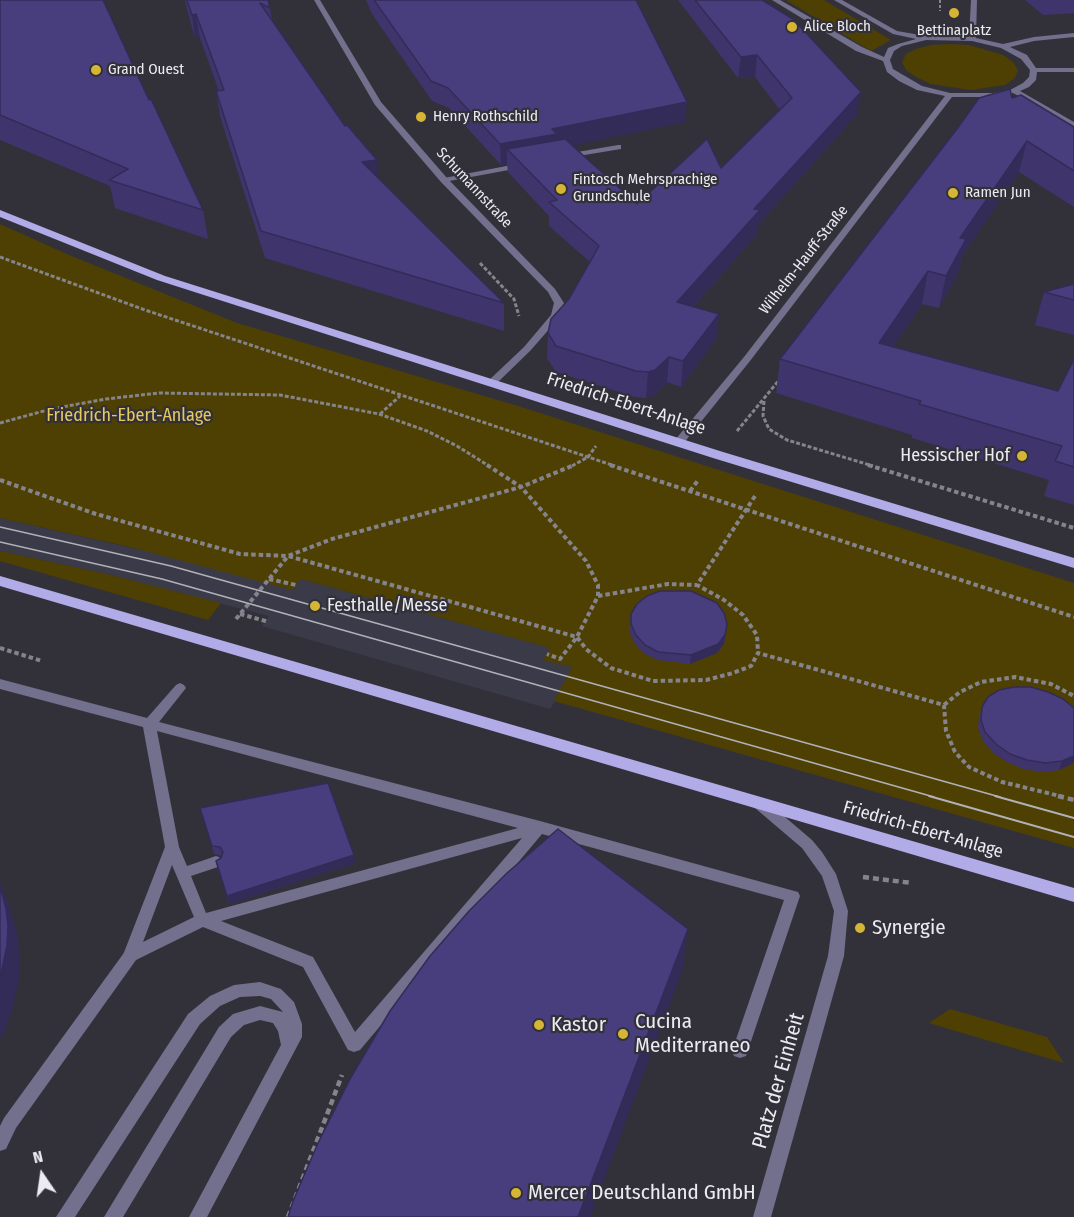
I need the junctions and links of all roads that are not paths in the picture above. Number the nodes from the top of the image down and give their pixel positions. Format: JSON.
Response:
{"nodes":[{"id":1,"x":317,"y":0,"type":"edge"},
{"id":2,"x":775,"y":0,"type":"edge"},
{"id":3,"x":837,"y":0,"type":"edge"},
{"id":4,"x":974,"y":0,"type":"edge"},
{"id":5,"x":1074,"y":35,"type":"edge"},
{"id":6,"x":926,"y":38,"type":"junction"},
{"id":7,"x":972,"y":39,"type":"junction"},
{"id":8,"x":1003,"y":46,"type":"junction"},
{"id":9,"x":886,"y":60,"type":"junction"},
{"id":10,"x":1034,"y":70,"type":"junction"},
{"id":11,"x":1074,"y":70,"type":"edge"},
{"id":12,"x":1014,"y":91,"type":"junction"},
{"id":13,"x":950,"y":95,"type":"junction"},
{"id":14,"x":1074,"y":125,"type":"edge"},
{"id":15,"x":618,"y":147,"type":"edge"},
{"id":16,"x":560,"y":158,"type":"edge"},
{"id":17,"x":536,"y":162,"type":"edge"},
{"id":18,"x":444,"y":180,"type":"junction"},
{"id":19,"x":0,"y":213,"type":"edge"},
{"id":20,"x":492,"y":382,"type":"junction"},
{"id":21,"x":679,"y":442,"type":"junction"},
{"id":22,"x":1074,"y":563,"type":"edge"},
{"id":23,"x":0,"y":581,"type":"edge"},
{"id":24,"x":0,"y":684,"type":"edge"},
{"id":25,"x":180,"y":688,"type":"dead end"},
{"id":26,"x":149,"y":725,"type":"junction"},
{"id":27,"x":760,"y":804,"type":"junction"},
{"id":28,"x":540,"y":827,"type":"junction"},
{"id":29,"x":172,"y":847,"type":"junction"},
{"id":30,"x":216,"y":862,"type":"edge"},
{"id":31,"x":183,"y":873,"type":"junction"},
{"id":32,"x":1074,"y":895,"type":"edge"},
{"id":33,"x":202,"y":920,"type":"junction"},
{"id":34,"x":131,"y":955,"type":"junction"},
{"id":35,"x":836,"y":956,"type":"joint"},
{"id":36,"x":288,"y":1050,"type":"junction"},
{"id":37,"x":740,"y":1051,"type":"dead end"},
{"id":38,"x":0,"y":1143,"type":"edge"},
{"id":39,"x":64,"y":1217,"type":"edge"},
{"id":40,"x":113,"y":1217,"type":"edge"},
{"id":41,"x":198,"y":1217,"type":"edge"},
{"id":42,"x":762,"y":1217,"type":"edge"}],
"edges":[{"from":1,"to":18,"type":"street","name":"Schumannstraße"},
{"from":2,"to":9,"type":"street"},
{"from":3,"to":6,"type":"street"},
{"from":4,"to":7,"type":"street"},
{"from":5,"to":8,"type":"street"},
{"from":6,"to":7,"type":"street"},
{"from":6,"to":9,"type":"street"},
{"from":7,"to":8,"type":"street"},
{"from":8,"to":10,"type":"street"},
{"from":9,"to":13,"type":"street"},
{"from":10,"to":11,"type":"street"},
{"from":10,"to":12,"type":"street"},
{"from":12,"to":13,"type":"street"},
{"from":12,"to":14,"type":"street"},
{"from":13,"to":21,"type":"street","name":"Wilhelm-Hauff-Straße"},
{"from":15,"to":16,"type":"street"},
{"from":17,"to":18,"type":"street"},
{"from":18,"to":20,"type":"street","name":"Schumannstraße"},
{"from":19,"to":20,"type":"main road","name":"Friedrich-Ebert-Anlage"},
{"from":20,"to":21,"type":"main road","name":"Friedrich-Ebert-Anlage"},
{"from":21,"to":22,"type":"main road","name":"Friedrich-Ebert-Anlage"},
{"from":23,"to":27,"type":"main road","name":"Friedrich-Ebert-Anlage"},
{"from":24,"to":26,"type":"street"},
{"from":25,"to":26,"type":"street"},
{"from":26,"to":28,"type":"street"},
{"from":26,"to":29,"type":"street"},
{"from":27,"to":32,"type":"main road","name":"Friedrich-Ebert-Anlage"},
{"from":27,"to":35,"type":"street","name":"Friedrich-Ebert-Anlage"},
{"from":28,"to":33,"type":"street"},
{"from":28,"to":33,"type":"street"},
{"from":28,"to":37,"type":"street"},
{"from":29,"to":31,"type":"street"},
{"from":29,"to":34,"type":"street"},
{"from":30,"to":31,"type":"street"},
{"from":31,"to":33,"type":"street"},
{"from":33,"to":34,"type":"street"},
{"from":34,"to":38,"type":"street"},
{"from":35,"to":42,"type":"street","name":"Platz der Einheit"},
{"from":36,"to":39,"type":"street"},
{"from":36,"to":40,"type":"street"},
{"from":36,"to":41,"type":"street"}]}
